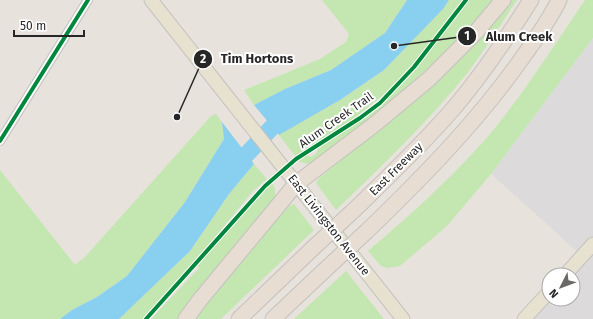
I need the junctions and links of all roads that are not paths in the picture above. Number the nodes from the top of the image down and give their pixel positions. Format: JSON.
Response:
{"nodes":[{"id":1,"x":88,"y":0,"type":"edge"},
{"id":2,"x":151,"y":0,"type":"edge"},
{"id":3,"x":503,"y":0,"type":"edge"},
{"id":4,"x":531,"y":0,"type":"edge"},
{"id":5,"x":560,"y":1,"type":"edge"},
{"id":6,"x":0,"y":141,"type":"edge"},
{"id":7,"x":296,"y":184,"type":"junction"},
{"id":8,"x":593,"y":244,"type":"edge"},
{"id":9,"x":572,"y":267,"type":"edge"},
{"id":10,"x":541,"y":301,"type":"edge"},
{"id":11,"x":186,"y":319,"type":"edge"},
{"id":12,"x":239,"y":319,"type":"edge"},
{"id":13,"x":273,"y":319,"type":"edge"},
{"id":14,"x":403,"y":319,"type":"edge"},
{"id":15,"x":524,"y":319,"type":"edge"}],
"edges":[{"from":1,"to":6,"type":"street"},
{"from":2,"to":7,"type":"main road","name":"East Livingston Avenue"},
{"from":3,"to":7,"type":"highway"},
{"from":4,"to":12,"type":"highway","name":"East Freeway","bridge":true},
{"from":5,"to":13,"type":"highway","name":"East Freeway","bridge":true},
{"from":7,"to":11,"type":"highway"},
{"from":7,"to":14,"type":"main road","name":"East Livingston Avenue"},
{"from":8,"to":9,"type":"main road"},
{"from":10,"to":15,"type":"main road"}]}
